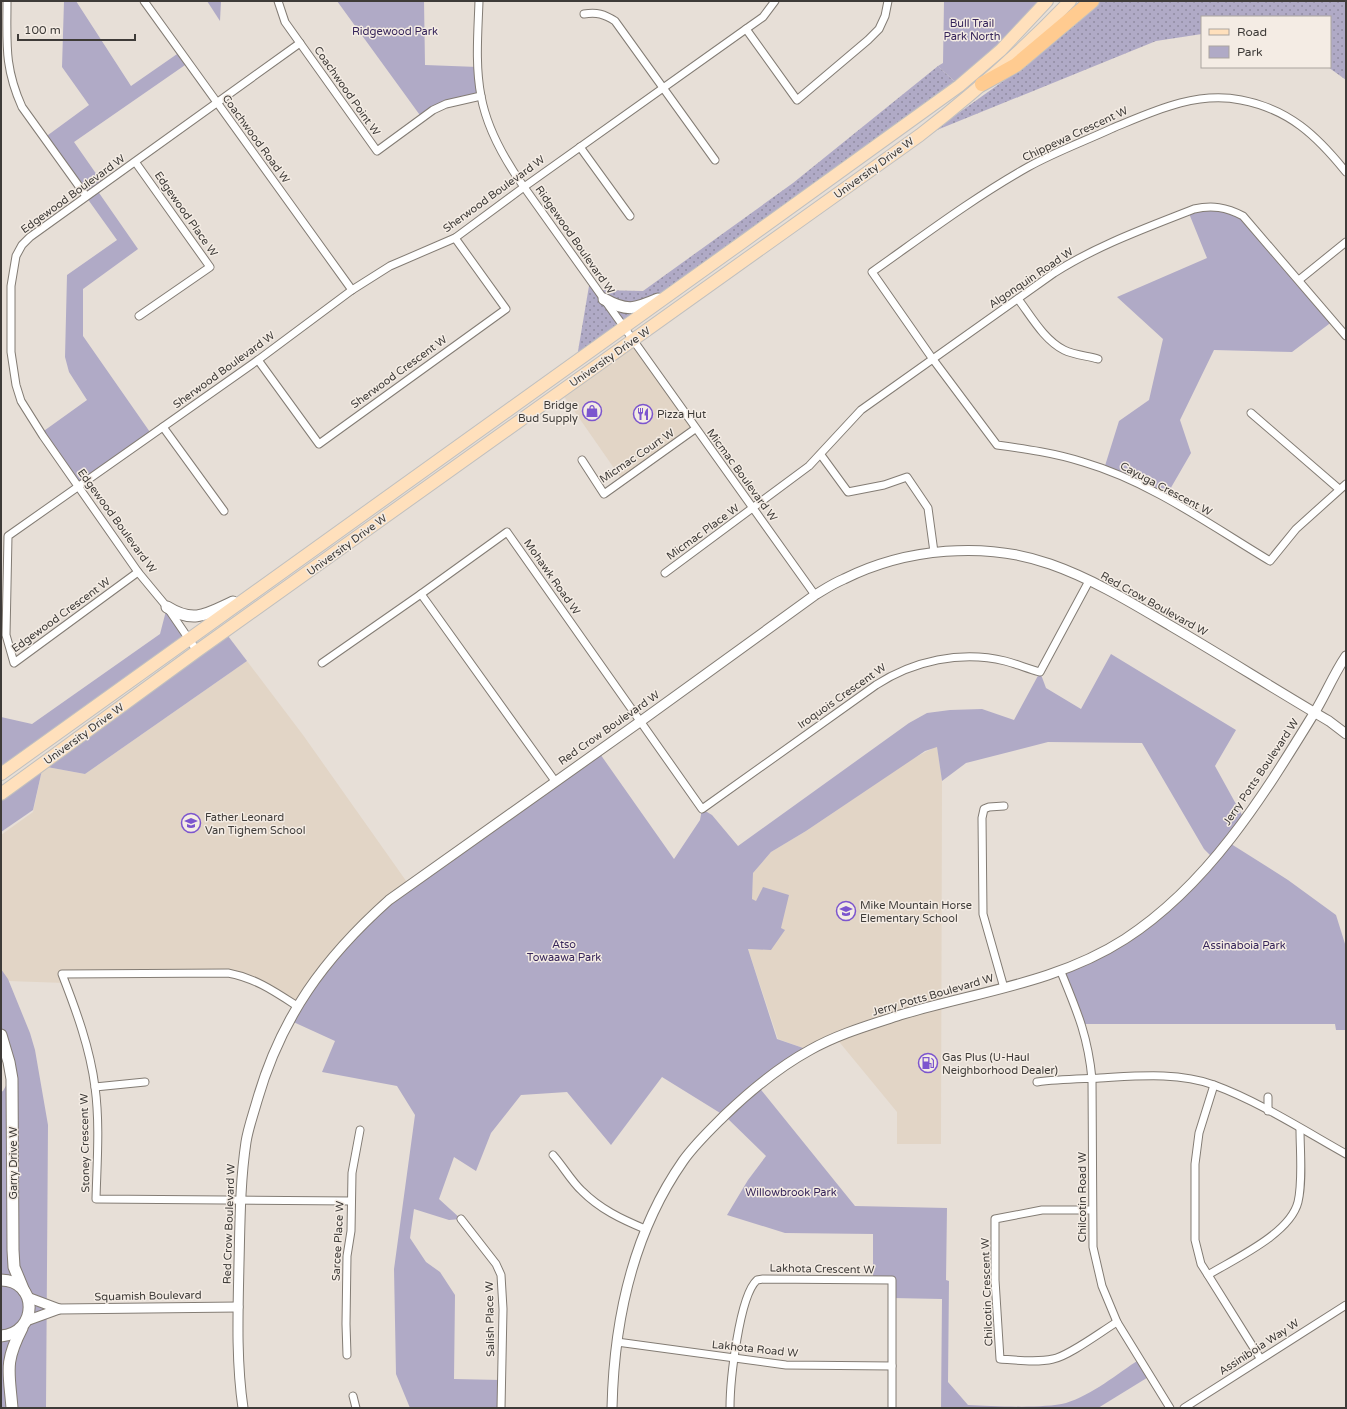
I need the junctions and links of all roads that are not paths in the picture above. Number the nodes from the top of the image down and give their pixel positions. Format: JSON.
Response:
{"nodes":[{"id":1,"x":7,"y":1,"type":"edge"},
{"id":2,"x":144,"y":1,"type":"edge"},
{"id":3,"x":278,"y":1,"type":"edge"},
{"id":4,"x":479,"y":1,"type":"edge"},
{"id":5,"x":775,"y":1,"type":"edge"},
{"id":6,"x":888,"y":1,"type":"edge"},
{"id":7,"x":1047,"y":1,"type":"edge"},
{"id":8,"x":1070,"y":1,"type":"edge"},
{"id":9,"x":1092,"y":1,"type":"edge"},
{"id":10,"x":584,"y":14,"type":"dead end"},
{"id":11,"x":746,"y":29,"type":"junction"},
{"id":12,"x":300,"y":43,"type":"junction"},
{"id":13,"x":982,"y":84,"type":"junction"},
{"id":14,"x":662,"y":88,"type":"junction"},
{"id":15,"x":481,"y":96,"type":"junction"},
{"id":16,"x":217,"y":103,"type":"junction"},
{"id":17,"x":580,"y":147,"type":"junction"},
{"id":18,"x":715,"y":160,"type":"dead end"},
{"id":19,"x":136,"y":163,"type":"junction"},
{"id":20,"x":1346,"y":172,"type":"edge"},
{"id":21,"x":524,"y":187,"type":"junction"},
{"id":22,"x":86,"y":196,"type":"junction"},
{"id":23,"x":630,"y":216,"type":"dead end"},
{"id":24,"x":455,"y":238,"type":"junction"},
{"id":25,"x":1346,"y":242,"type":"edge"},
{"id":26,"x":1299,"y":280,"type":"junction"},
{"id":27,"x":352,"y":290,"type":"junction"},
{"id":28,"x":676,"y":291,"type":"junction"},
{"id":29,"x":1018,"y":298,"type":"junction"},
{"id":30,"x":604,"y":299,"type":"junction"},
{"id":31,"x":139,"y":316,"type":"dead end"},
{"id":32,"x":624,"y":328,"type":"junction"},
{"id":33,"x":1346,"y":336,"type":"edge"},
{"id":34,"x":633,"y":341,"type":"junction"},
{"id":35,"x":932,"y":358,"type":"junction"},
{"id":36,"x":1098,"y":359,"type":"dead end"},
{"id":37,"x":258,"y":360,"type":"junction"},
{"id":38,"x":1251,"y":413,"type":"dead end"},
{"id":39,"x":163,"y":427,"type":"junction"},
{"id":40,"x":695,"y":429,"type":"junction"},
{"id":41,"x":821,"y":455,"type":"junction"},
{"id":42,"x":582,"y":460,"type":"dead end"},
{"id":43,"x":1346,"y":484,"type":"edge"},
{"id":44,"x":78,"y":487,"type":"junction"},
{"id":45,"x":1339,"y":489,"type":"junction"},
{"id":46,"x":753,"y":509,"type":"junction"},
{"id":47,"x":224,"y":510,"type":"dead end"},
{"id":48,"x":934,"y":552,"type":"junction"},
{"id":49,"x":138,"y":572,"type":"junction"},
{"id":50,"x":665,"y":573,"type":"dead end"},
{"id":51,"x":1089,"y":581,"type":"junction"},
{"id":52,"x":421,"y":594,"type":"junction"},
{"id":53,"x":815,"y":594,"type":"junction"},
{"id":54,"x":243,"y":598,"type":"junction"},
{"id":55,"x":167,"y":607,"type":"junction"},
{"id":56,"x":188,"y":638,"type":"junction"},
{"id":57,"x":197,"y":651,"type":"junction"},
{"id":58,"x":1346,"y":656,"type":"edge"},
{"id":59,"x":322,"y":663,"type":"dead end"},
{"id":60,"x":1315,"y":712,"type":"junction"},
{"id":61,"x":641,"y":721,"type":"junction"},
{"id":62,"x":1346,"y":734,"type":"edge"},
{"id":63,"x":1,"y":774,"type":"edge"},
{"id":64,"x":555,"y":781,"type":"junction"},
{"id":65,"x":1,"y":794,"type":"edge"},
{"id":66,"x":1004,"y":806,"type":"dead end"},
{"id":67,"x":1061,"y":972,"type":"junction"},
{"id":68,"x":1004,"y":988,"type":"junction"},
{"id":69,"x":296,"y":1006,"type":"junction"},
{"id":70,"x":1,"y":1034,"type":"edge"},
{"id":71,"x":1092,"y":1079,"type":"junction"},
{"id":72,"x":145,"y":1082,"type":"dead end"},
{"id":73,"x":1037,"y":1082,"type":"dead end"},
{"id":74,"x":1214,"y":1085,"type":"junction"},
{"id":75,"x":95,"y":1087,"type":"junction"},
{"id":76,"x":1268,"y":1097,"type":"dead end"},
{"id":77,"x":1268,"y":1111,"type":"junction"},
{"id":78,"x":1300,"y":1129,"type":"junction"},
{"id":79,"x":360,"y":1130,"type":"dead end"},
{"id":80,"x":553,"y":1154,"type":"dead end"},
{"id":81,"x":1346,"y":1154,"type":"edge"},
{"id":82,"x":240,"y":1199,"type":"junction"},
{"id":83,"x":351,"y":1201,"type":"junction"},
{"id":84,"x":1092,"y":1210,"type":"junction"},
{"id":85,"x":461,"y":1219,"type":"dead end"},
{"id":86,"x":645,"y":1228,"type":"junction"},
{"id":87,"x":1208,"y":1275,"type":"junction"},
{"id":88,"x":1,"y":1280,"type":"edge"},
{"id":89,"x":26,"y":1294,"type":"junction"},
{"id":90,"x":1346,"y":1304,"type":"edge"},
{"id":91,"x":238,"y":1307,"type":"junction"},
{"id":92,"x":59,"y":1309,"type":"junction"},
{"id":93,"x":1117,"y":1322,"type":"junction"},
{"id":94,"x":25,"y":1324,"type":"junction"},
{"id":95,"x":1,"y":1336,"type":"edge"},
{"id":96,"x":617,"y":1342,"type":"junction"},
{"id":97,"x":347,"y":1355,"type":"dead end"},
{"id":98,"x":734,"y":1358,"type":"junction"},
{"id":99,"x":1260,"y":1358,"type":"junction"},
{"id":100,"x":892,"y":1366,"type":"junction"},
{"id":101,"x":353,"y":1396,"type":"dead end"},
{"id":102,"x":12,"y":1408,"type":"edge"},
{"id":103,"x":243,"y":1408,"type":"edge"},
{"id":104,"x":356,"y":1408,"type":"edge"},
{"id":105,"x":502,"y":1408,"type":"edge"},
{"id":106,"x":612,"y":1408,"type":"edge"},
{"id":107,"x":730,"y":1408,"type":"edge"},
{"id":108,"x":892,"y":1408,"type":"edge"},
{"id":109,"x":1170,"y":1408,"type":"edge"},
{"id":110,"x":1184,"y":1408,"type":"edge"}],
"edges":[{"from":1,"to":22,"type":"street"},
{"from":2,"to":16,"type":"street","name":"Coachwood Road W"},
{"from":3,"to":12,"type":"street","name":"Coachwood Point W"},
{"from":4,"to":15,"type":"street","name":"Ridgewood Boulevard W"},
{"from":5,"to":11,"type":"street","name":"Sherwood Boulevard W"},
{"from":6,"to":11,"type":"street"},
{"from":7,"to":28,"type":"main road","name":"University Drive W"},
{"from":8,"to":13,"type":"main road","name":"University Drive W"},
{"from":9,"to":13,"type":"highway"},
{"from":10,"to":14,"type":"street"},
{"from":11,"to":14,"type":"street","name":"Sherwood Boulevard W"},
{"from":12,"to":15,"type":"street","name":"Coachwood Point W"},
{"from":12,"to":16,"type":"street","name":"Edgewood Boulevard W"},
{"from":13,"to":34,"type":"main road","name":"University Drive W"},
{"from":14,"to":17,"type":"street","name":"Sherwood Boulevard W"},
{"from":14,"to":18,"type":"street"},
{"from":15,"to":21,"type":"street","name":"Ridgewood Boulevard W"},
{"from":16,"to":19,"type":"street","name":"Edgewood Boulevard W"},
{"from":16,"to":27,"type":"street","name":"Coachwood Road W"},
{"from":17,"to":21,"type":"street","name":"Sherwood Boulevard W"},
{"from":17,"to":23,"type":"street"},
{"from":19,"to":22,"type":"street","name":"Edgewood Boulevard W"},
{"from":19,"to":31,"type":"street","name":"Edgewood Place W"},
{"from":20,"to":35,"type":"street","name":"Chippewa Crescent W"},
{"from":21,"to":24,"type":"street","name":"Sherwood Boulevard W"},
{"from":21,"to":30,"type":"street","name":"Ridgewood Boulevard W"},
{"from":22,"to":44,"type":"street","name":"Edgewood Boulevard W"},
{"from":24,"to":27,"type":"street","name":"Sherwood Boulevard W"},
{"from":24,"to":37,"type":"street","name":"Sherwood Crescent W"},
{"from":25,"to":26,"type":"street"},
{"from":26,"to":29,"type":"street","name":"Algonquin Road W"},
{"from":26,"to":33,"type":"street","name":"Algonquin Road W"},
{"from":27,"to":37,"type":"street","name":"Sherwood Boulevard W"},
{"from":28,"to":30,"type":"main road"},
{"from":28,"to":32,"type":"main road","name":"University Drive W"},
{"from":29,"to":35,"type":"street","name":"Algonquin Road W"},
{"from":29,"to":36,"type":"street"},
{"from":30,"to":32,"type":"street","name":"Ridgewood Boulevard W"},
{"from":32,"to":34,"type":"street","name":"Micmac Boulevard W"},
{"from":32,"to":54,"type":"main road","name":"University Drive W"},
{"from":34,"to":40,"type":"street","name":"Micmac Boulevard W"},
{"from":34,"to":57,"type":"main road","name":"University Drive W"},
{"from":35,"to":41,"type":"street","name":"Algonquin Road W"},
{"from":35,"to":45,"type":"street","name":"Cayuga Crescent W"},
{"from":37,"to":39,"type":"street","name":"Sherwood Boulevard W"},
{"from":38,"to":45,"type":"street"},
{"from":39,"to":44,"type":"street","name":"Sherwood Boulevard W"},
{"from":39,"to":47,"type":"street"},
{"from":40,"to":42,"type":"street","name":"Micmac Court W"},
{"from":40,"to":46,"type":"street","name":"Micmac Boulevard W"},
{"from":41,"to":46,"type":"street","name":"Algonquin Road W"},
{"from":41,"to":48,"type":"street"},
{"from":43,"to":45,"type":"street","name":"Cayuga Crescent W"},
{"from":44,"to":49,"type":"street","name":"Edgewood Boulevard W"},
{"from":44,"to":49,"type":"street","name":"Edgewood Crescent W"},
{"from":46,"to":50,"type":"street","name":"Micmac Place W"},
{"from":46,"to":53,"type":"street","name":"Micmac Boulevard W"},
{"from":48,"to":51,"type":"street","name":"Red Crow Boulevard W"},
{"from":48,"to":53,"type":"street","name":"Red Crow Boulevard W"},
{"from":49,"to":55,"type":"street","name":"Edgewood Boulevard W"},
{"from":51,"to":60,"type":"street","name":"Red Crow Boulevard W"},
{"from":51,"to":61,"type":"street","name":"Iroquois Crescent W"},
{"from":52,"to":59,"type":"street","name":"Mohawk Road W"},
{"from":52,"to":61,"type":"street","name":"Mohawk Road W"},
{"from":52,"to":64,"type":"street"},
{"from":53,"to":61,"type":"street","name":"Red Crow Boulevard W"},
{"from":54,"to":55,"type":"main road"},
{"from":54,"to":56,"type":"main road","name":"University Drive W"},
{"from":55,"to":56,"type":"street","name":"Edgewood Boulevard W"},
{"from":56,"to":57,"type":"street","name":"Edgewood Boulevard W"},
{"from":56,"to":63,"type":"main road","name":"University Drive W"},
{"from":57,"to":65,"type":"main road","name":"University Drive W"},
{"from":58,"to":60,"type":"street","name":"Jerry Potts Boulevard W"},
{"from":60,"to":62,"type":"street","name":"Red Crow Boulevard W"},
{"from":60,"to":67,"type":"street","name":"Jerry Potts Boulevard W"},
{"from":61,"to":64,"type":"street","name":"Red Crow Boulevard W"},
{"from":64,"to":69,"type":"street","name":"Red Crow Boulevard W"},
{"from":66,"to":68,"type":"street"},
{"from":67,"to":68,"type":"street","name":"Jerry Potts Boulevard W"},
{"from":67,"to":71,"type":"street","name":"Chilcotin Road W"},
{"from":68,"to":86,"type":"street","name":"Jerry Potts Boulevard W"},
{"from":69,"to":75,"type":"street","name":"Stoney Crescent W"},
{"from":69,"to":82,"type":"street","name":"Red Crow Boulevard W"},
{"from":70,"to":89,"type":"main road","name":"Garry Drive W"},
{"from":71,"to":73,"type":"street"},
{"from":71,"to":74,"type":"street"},
{"from":71,"to":84,"type":"street","name":"Chilcotin Road W"},
{"from":72,"to":75,"type":"street"},
{"from":74,"to":77,"type":"street"},
{"from":74,"to":87,"type":"street"},
{"from":75,"to":82,"type":"street","name":"Stoney Crescent W"},
{"from":76,"to":77,"type":"street"},
{"from":77,"to":78,"type":"street"},
{"from":78,"to":81,"type":"street"},
{"from":78,"to":87,"type":"street"},
{"from":79,"to":83,"type":"street","name":"Sarcee Place W"},
{"from":80,"to":86,"type":"street"},
{"from":82,"to":83,"type":"street"},
{"from":82,"to":91,"type":"street","name":"Red Crow Boulevard W"},
{"from":83,"to":97,"type":"street","name":"Sarcee Place W"},
{"from":84,"to":93,"type":"street","name":"Chilcotin Road W"},
{"from":84,"to":93,"type":"street","name":"Chilcotin Crescent W"},
{"from":85,"to":105,"type":"street","name":"Salish Place W"},
{"from":86,"to":96,"type":"street","name":"Jerry Potts Boulevard W"},
{"from":87,"to":99,"type":"street"},
{"from":88,"to":89,"type":"main road"},
{"from":89,"to":92,"type":"street","name":"Squamish Boulevard"},
{"from":89,"to":94,"type":"main road"},
{"from":90,"to":99,"type":"street","name":"Assiniboia Way W"},
{"from":91,"to":92,"type":"street","name":"Squamish Boulevard"},
{"from":91,"to":103,"type":"street","name":"Red Crow Boulevard W"},
{"from":92,"to":94,"type":"street","name":"Squamish Boulevard"},
{"from":93,"to":109,"type":"street","name":"Chilcotin Road W"},
{"from":94,"to":95,"type":"main road"},
{"from":94,"to":102,"type":"main road"},
{"from":96,"to":98,"type":"street","name":"Lakhota Road W"},
{"from":96,"to":106,"type":"street","name":"Jerry Potts Boulevard W"},
{"from":98,"to":100,"type":"street","name":"Lakhota Road W"},
{"from":98,"to":100,"type":"street","name":"Lakhota Crescent W"},
{"from":98,"to":107,"type":"street","name":"Lakhota Crescent W"},
{"from":99,"to":110,"type":"street","name":"Assiniboia Way W"},
{"from":100,"to":108,"type":"street","name":"Lakhota Crescent W"},
{"from":101,"to":104,"type":"street"}]}
